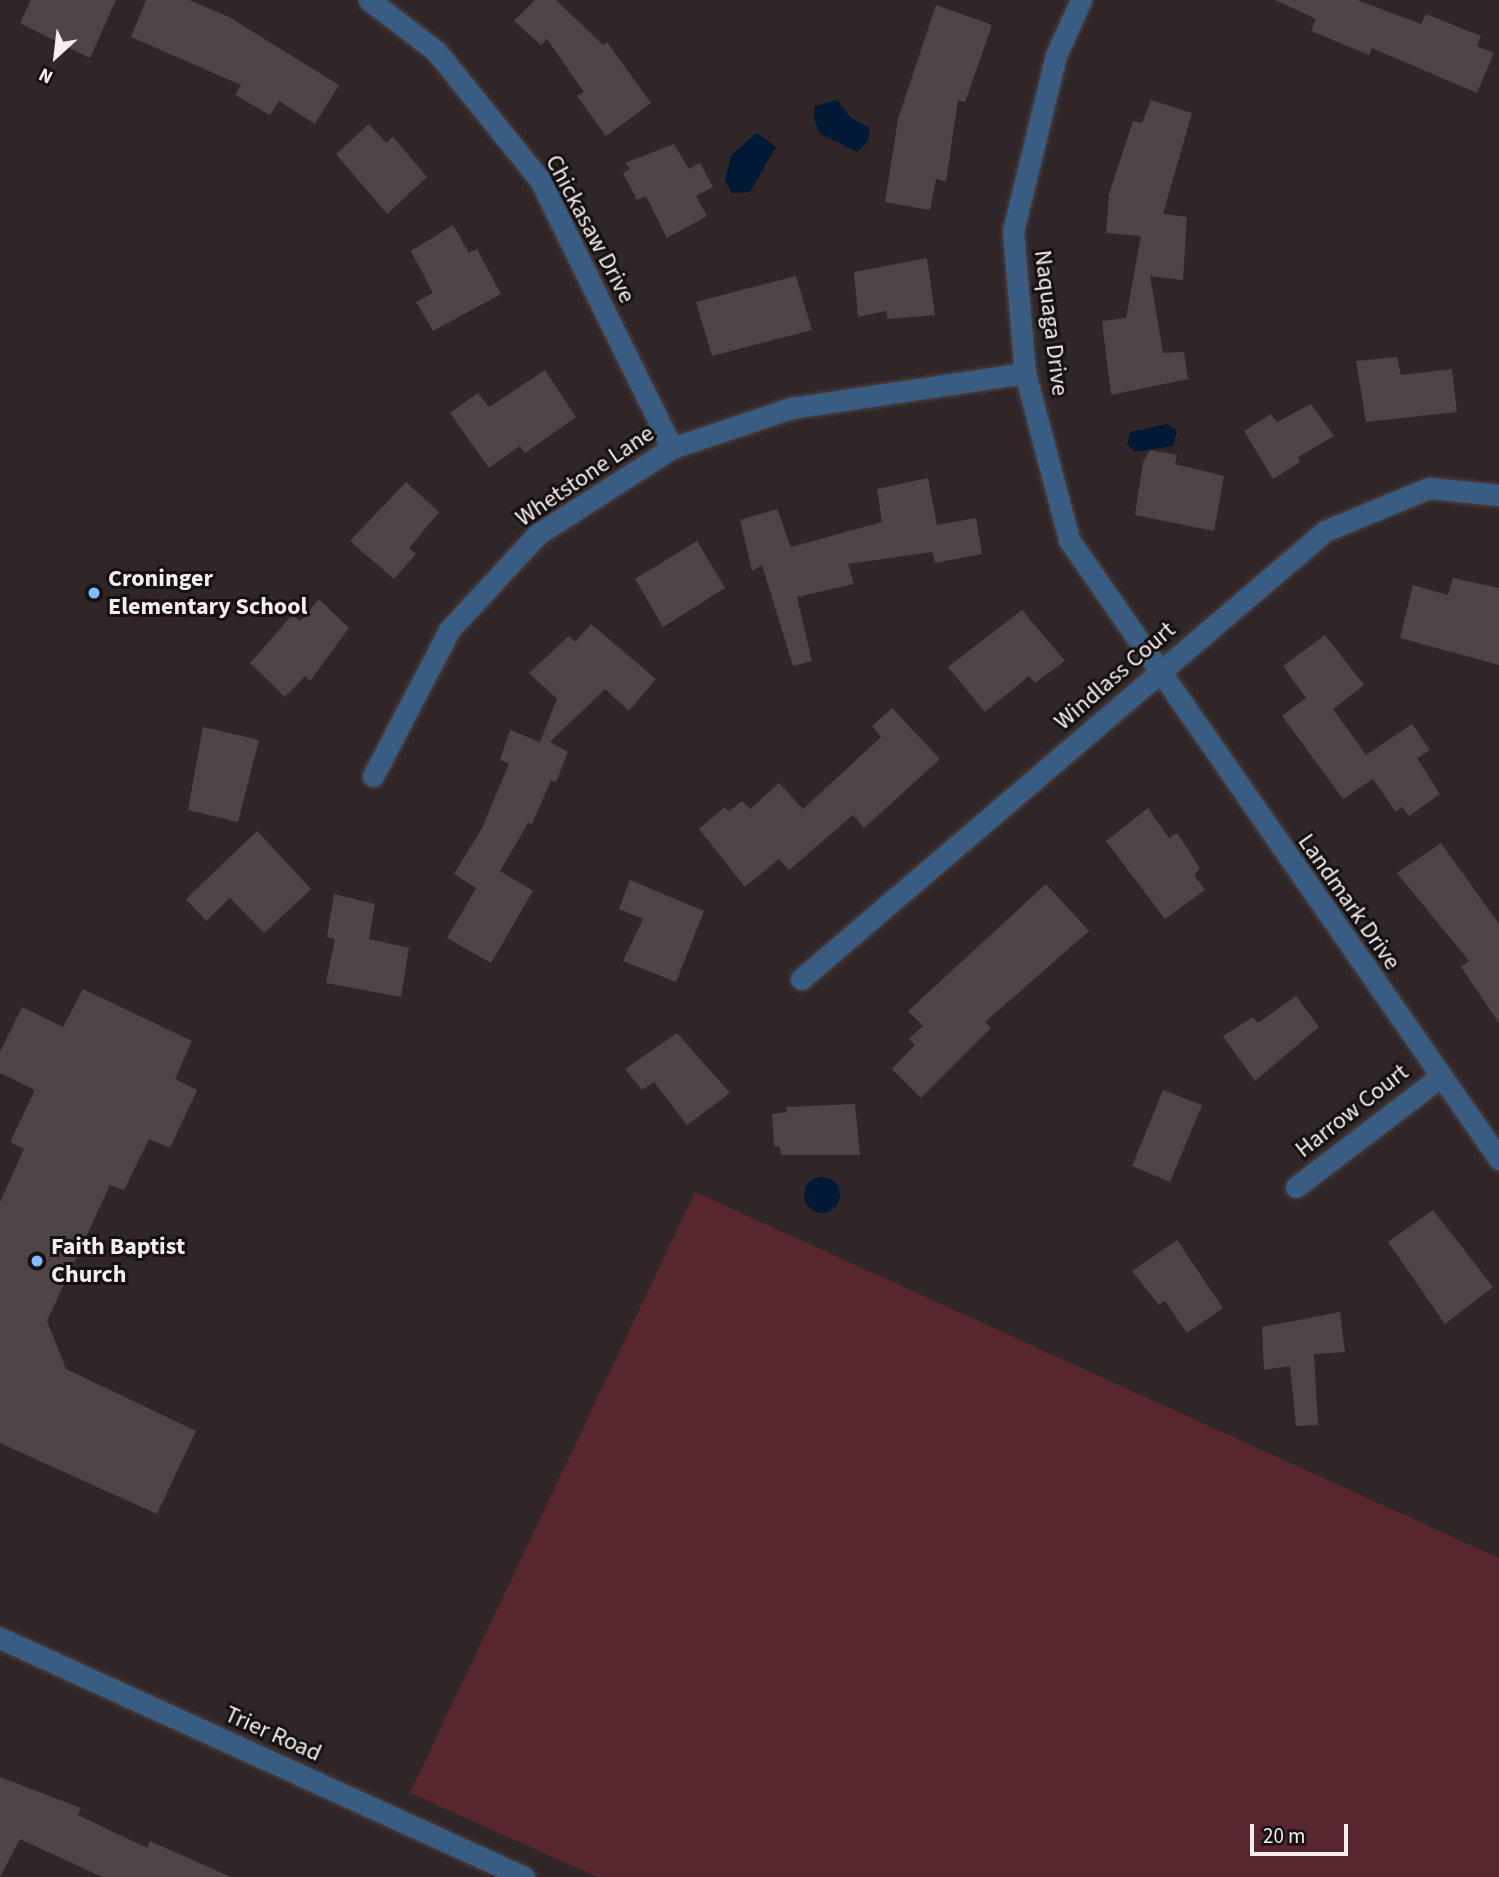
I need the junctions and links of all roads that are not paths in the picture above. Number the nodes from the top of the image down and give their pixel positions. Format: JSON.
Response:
{"nodes":[{"id":1,"x":369,"y":0,"type":"edge"},
{"id":2,"x":1081,"y":0,"type":"edge"},
{"id":3,"x":1026,"y":373,"type":"junction"},
{"id":4,"x":671,"y":448,"type":"junction"},
{"id":5,"x":1499,"y":495,"type":"edge"},
{"id":6,"x":1158,"y":674,"type":"junction"},
{"id":7,"x":373,"y":776,"type":"dead end"},
{"id":8,"x":801,"y":979,"type":"dead end"},
{"id":9,"x":1440,"y":1077,"type":"junction"},
{"id":10,"x":1499,"y":1159,"type":"edge"},
{"id":11,"x":1296,"y":1187,"type":"dead end"},
{"id":12,"x":0,"y":1638,"type":"edge"},
{"id":13,"x":524,"y":1877,"type":"edge"}],
"edges":[{"from":1,"to":4,"type":"street","name":"Chickasaw Drive"},
{"from":2,"to":3,"type":"street","name":"Naquaga Drive"},
{"from":3,"to":4,"type":"street","name":"Whetstone Lane"},
{"from":3,"to":6,"type":"street","name":"Naquaga Drive"},
{"from":4,"to":7,"type":"street","name":"Whetstone Lane"},
{"from":5,"to":6,"type":"street","name":"Windlass Court"},
{"from":6,"to":8,"type":"street","name":"Windlass Court"},
{"from":6,"to":9,"type":"street","name":"Landmark Drive"},
{"from":9,"to":10,"type":"street","name":"Landmark Drive"},
{"from":9,"to":11,"type":"street","name":"Harrow Court"},
{"from":12,"to":13,"type":"street","name":"Trier Road"}]}
